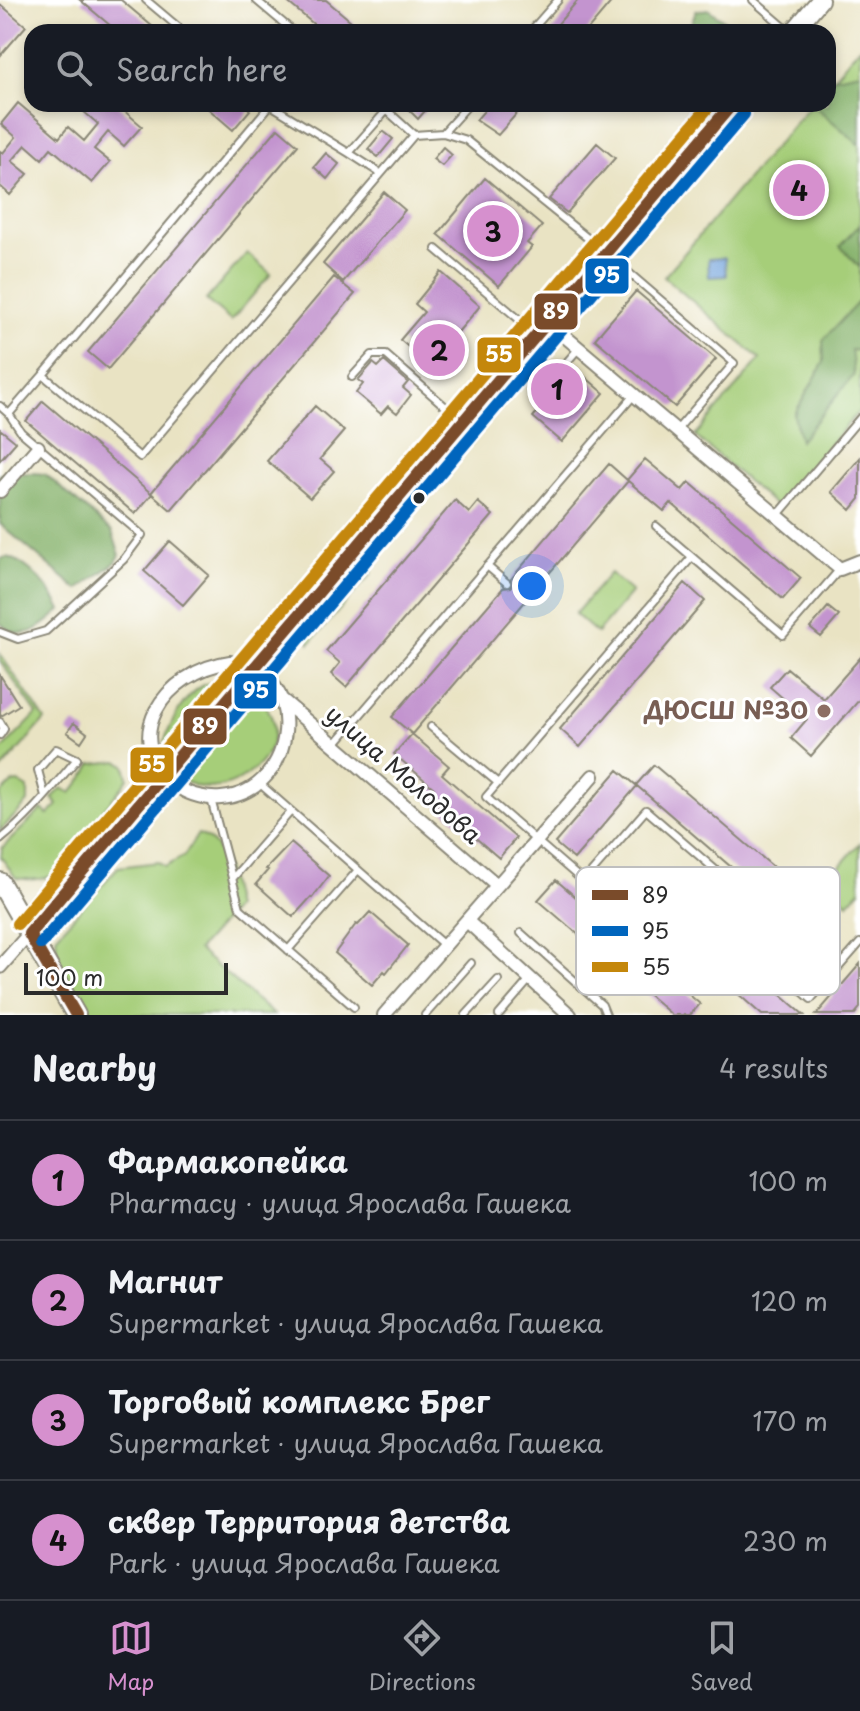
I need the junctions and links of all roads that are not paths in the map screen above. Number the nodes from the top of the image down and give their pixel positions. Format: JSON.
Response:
{"nodes":[{"id":1,"x":146,"y":0,"type":"edge"},
{"id":2,"x":256,"y":0,"type":"edge"},
{"id":3,"x":558,"y":0,"type":"edge"},
{"id":4,"x":753,"y":0,"type":"edge"},
{"id":5,"x":820,"y":0,"type":"edge"},
{"id":6,"x":174,"y":24,"type":"edge"},
{"id":7,"x":284,"y":24,"type":"edge"},
{"id":8,"x":537,"y":24,"type":"edge"},
{"id":9,"x":782,"y":24,"type":"edge"},
{"id":10,"x":799,"y":24,"type":"edge"},
{"id":11,"x":263,"y":112,"type":"edge"},
{"id":12,"x":283,"y":112,"type":"edge"},
{"id":13,"x":385,"y":112,"type":"edge"},
{"id":14,"x":389,"y":112,"type":"edge"},
{"id":15,"x":462,"y":112,"type":"edge"},
{"id":16,"x":725,"y":112,"type":"edge"},
{"id":17,"x":443,"y":133,"type":"junction"},
{"id":18,"x":414,"y":135,"type":"junction"},
{"id":19,"x":349,"y":153,"type":"junction"},
{"id":20,"x":380,"y":173,"type":"junction"},
{"id":21,"x":436,"y":249,"type":"dead end"},
{"id":22,"x":606,"y":253,"type":"junction"},
{"id":23,"x":542,"y":328,"type":"junction"},
{"id":24,"x":579,"y":348,"type":"junction"},
{"id":25,"x":43,"y":375,"type":"junction"},
{"id":26,"x":352,"y":377,"type":"dead end"},
{"id":27,"x":546,"y":386,"type":"dead end"},
{"id":28,"x":634,"y":395,"type":"junction"},
{"id":29,"x":0,"y":406,"type":"edge"},
{"id":30,"x":9,"y":414,"type":"junction"},
{"id":31,"x":860,"y":418,"type":"edge"},
{"id":32,"x":463,"y":422,"type":"junction"},
{"id":33,"x":676,"y":431,"type":"junction"},
{"id":34,"x":38,"y":447,"type":"junction"},
{"id":35,"x":0,"y":491,"type":"edge"},
{"id":36,"x":777,"y":516,"type":"junction"},
{"id":37,"x":656,"y":526,"type":"dead end"},
{"id":38,"x":692,"y":557,"type":"junction"},
{"id":39,"x":860,"y":561,"type":"edge"},
{"id":40,"x":487,"y":566,"type":"junction"},
{"id":41,"x":840,"y":569,"type":"junction"},
{"id":42,"x":507,"y":583,"type":"dead end"},
{"id":43,"x":0,"y":632,"type":"edge"},
{"id":44,"x":255,"y":667,"type":"junction"},
{"id":45,"x":280,"y":698,"type":"junction"},
{"id":46,"x":0,"y":722,"type":"edge"},
{"id":47,"x":431,"y":727,"type":"dead end"},
{"id":48,"x":0,"y":735,"type":"edge"},
{"id":49,"x":335,"y":744,"type":"junction"},
{"id":50,"x":162,"y":775,"type":"junction"},
{"id":51,"x":593,"y":776,"type":"dead end"},
{"id":52,"x":259,"y":783,"type":"junction"},
{"id":53,"x":498,"y":783,"type":"junction"},
{"id":54,"x":45,"y":796,"type":"junction"},
{"id":55,"x":211,"y":799,"type":"junction"},
{"id":56,"x":291,"y":811,"type":"junction"},
{"id":57,"x":0,"y":840,"type":"edge"},
{"id":58,"x":537,"y":840,"type":"junction"},
{"id":59,"x":596,"y":867,"type":"edge"},
{"id":60,"x":712,"y":867,"type":"edge"},
{"id":61,"x":358,"y":870,"type":"junction"},
{"id":62,"x":576,"y":874,"type":"edge"},
{"id":63,"x":232,"y":879,"type":"junction"},
{"id":64,"x":497,"y":885,"type":"junction"},
{"id":65,"x":1,"y":888,"type":"edge"},
{"id":66,"x":467,"y":921,"type":"junction"},
{"id":67,"x":521,"y":933,"type":"dead end"},
{"id":68,"x":29,"y":934,"type":"junction"},
{"id":69,"x":860,"y":943,"type":"edge"},
{"id":70,"x":445,"y":946,"type":"junction"},
{"id":71,"x":288,"y":950,"type":"junction"},
{"id":72,"x":471,"y":963,"type":"dead end"},
{"id":73,"x":840,"y":966,"type":"edge"},
{"id":74,"x":0,"y":967,"type":"edge"},
{"id":75,"x":530,"y":979,"type":"junction"},
{"id":76,"x":498,"y":980,"type":"dead end"},
{"id":77,"x":576,"y":982,"type":"edge"},
{"id":78,"x":591,"y":995,"type":"edge"},
{"id":79,"x":354,"y":1007,"type":"dead end"},
{"id":80,"x":501,"y":1014,"type":"edge"},
{"id":81,"x":76,"y":1015,"type":"edge"},
{"id":82,"x":384,"y":1015,"type":"edge"},
{"id":83,"x":425,"y":1015,"type":"edge"},
{"id":84,"x":466,"y":1015,"type":"edge"},
{"id":85,"x":570,"y":1015,"type":"edge"},
{"id":86,"x":606,"y":1015,"type":"edge"}],
"edges":[{"from":1,"to":6,"type":"lane"},
{"from":2,"to":7,"type":"lane"},
{"from":3,"to":8,"type":"lane"},
{"from":4,"to":9,"type":"lane"},
{"from":5,"to":10,"type":"main road"},
{"from":11,"to":25,"type":"lane"},
{"from":12,"to":19,"type":"lane"},
{"from":13,"to":19,"type":"lane"},
{"from":14,"to":18,"type":"lane"},
{"from":15,"to":17,"type":"lane"},
{"from":16,"to":22,"type":"main road"},
{"from":17,"to":18,"type":"lane"},
{"from":17,"to":22,"type":"lane"},
{"from":18,"to":20,"type":"lane"},
{"from":19,"to":20,"type":"lane"},
{"from":20,"to":25,"type":"lane"},
{"from":21,"to":23,"type":"lane"},
{"from":22,"to":23,"type":"main road"},
{"from":22,"to":33,"type":"lane"},
{"from":23,"to":24,"type":"street"},
{"from":23,"to":32,"type":"main road"},
{"from":24,"to":27,"type":"lane"},
{"from":24,"to":28,"type":"street"},
{"from":25,"to":30,"type":"lane"},
{"from":26,"to":32,"type":"lane"},
{"from":28,"to":33,"type":"street"},
{"from":28,"to":40,"type":"lane"},
{"from":29,"to":30,"type":"lane"},
{"from":30,"to":34,"type":"lane"},
{"from":31,"to":36,"type":"lane"},
{"from":32,"to":44,"type":"main road"},
{"from":33,"to":36,"type":"street"},
{"from":34,"to":35,"type":"street"},
{"from":34,"to":43,"type":"lane"},
{"from":36,"to":41,"type":"street"},
{"from":37,"to":38,"type":"lane"},
{"from":38,"to":41,"type":"lane"},
{"from":38,"to":53,"type":"lane"},
{"from":39,"to":41,"type":"street"},
{"from":40,"to":42,"type":"lane"},
{"from":40,"to":49,"type":"lane"},
{"from":44,"to":45,"type":"street","name":"улица Молодова"},
{"from":44,"to":50,"type":"main road"},
{"from":44,"to":50,"type":"street"},
{"from":45,"to":49,"type":"street","name":"улица Молодова"},
{"from":45,"to":52,"type":"street"},
{"from":46,"to":48,"type":"lane"},
{"from":47,"to":53,"type":"lane"},
{"from":49,"to":64,"type":"street","name":"улица Молодова"},
{"from":50,"to":55,"type":"street"},
{"from":50,"to":68,"type":"main road"},
{"from":51,"to":58,"type":"street"},
{"from":52,"to":55,"type":"street"},
{"from":52,"to":56,"type":"lane"},
{"from":53,"to":58,"type":"lane"},
{"from":54,"to":54,"type":"lane"},
{"from":54,"to":57,"type":"lane"},
{"from":55,"to":63,"type":"lane"},
{"from":56,"to":61,"type":"lane"},
{"from":56,"to":63,"type":"lane"},
{"from":58,"to":62,"type":"lane"},
{"from":58,"to":64,"type":"street"},
{"from":59,"to":60,"type":"lane"},
{"from":61,"to":70,"type":"lane"},
{"from":61,"to":71,"type":"lane"},
{"from":63,"to":71,"type":"lane"},
{"from":64,"to":66,"type":"street"},
{"from":65,"to":68,"type":"main road"},
{"from":66,"to":70,"type":"street"},
{"from":66,"to":75,"type":"street"},
{"from":67,"to":77,"type":"lane"},
{"from":68,"to":74,"type":"street"},
{"from":68,"to":81,"type":"main road"},
{"from":69,"to":73,"type":"lane"},
{"from":70,"to":82,"type":"street"},
{"from":71,"to":79,"type":"lane"},
{"from":72,"to":83,"type":"lane"},
{"from":75,"to":80,"type":"lane"},
{"from":75,"to":85,"type":"street"},
{"from":76,"to":84,"type":"lane"},
{"from":78,"to":86,"type":"lane"}]}
